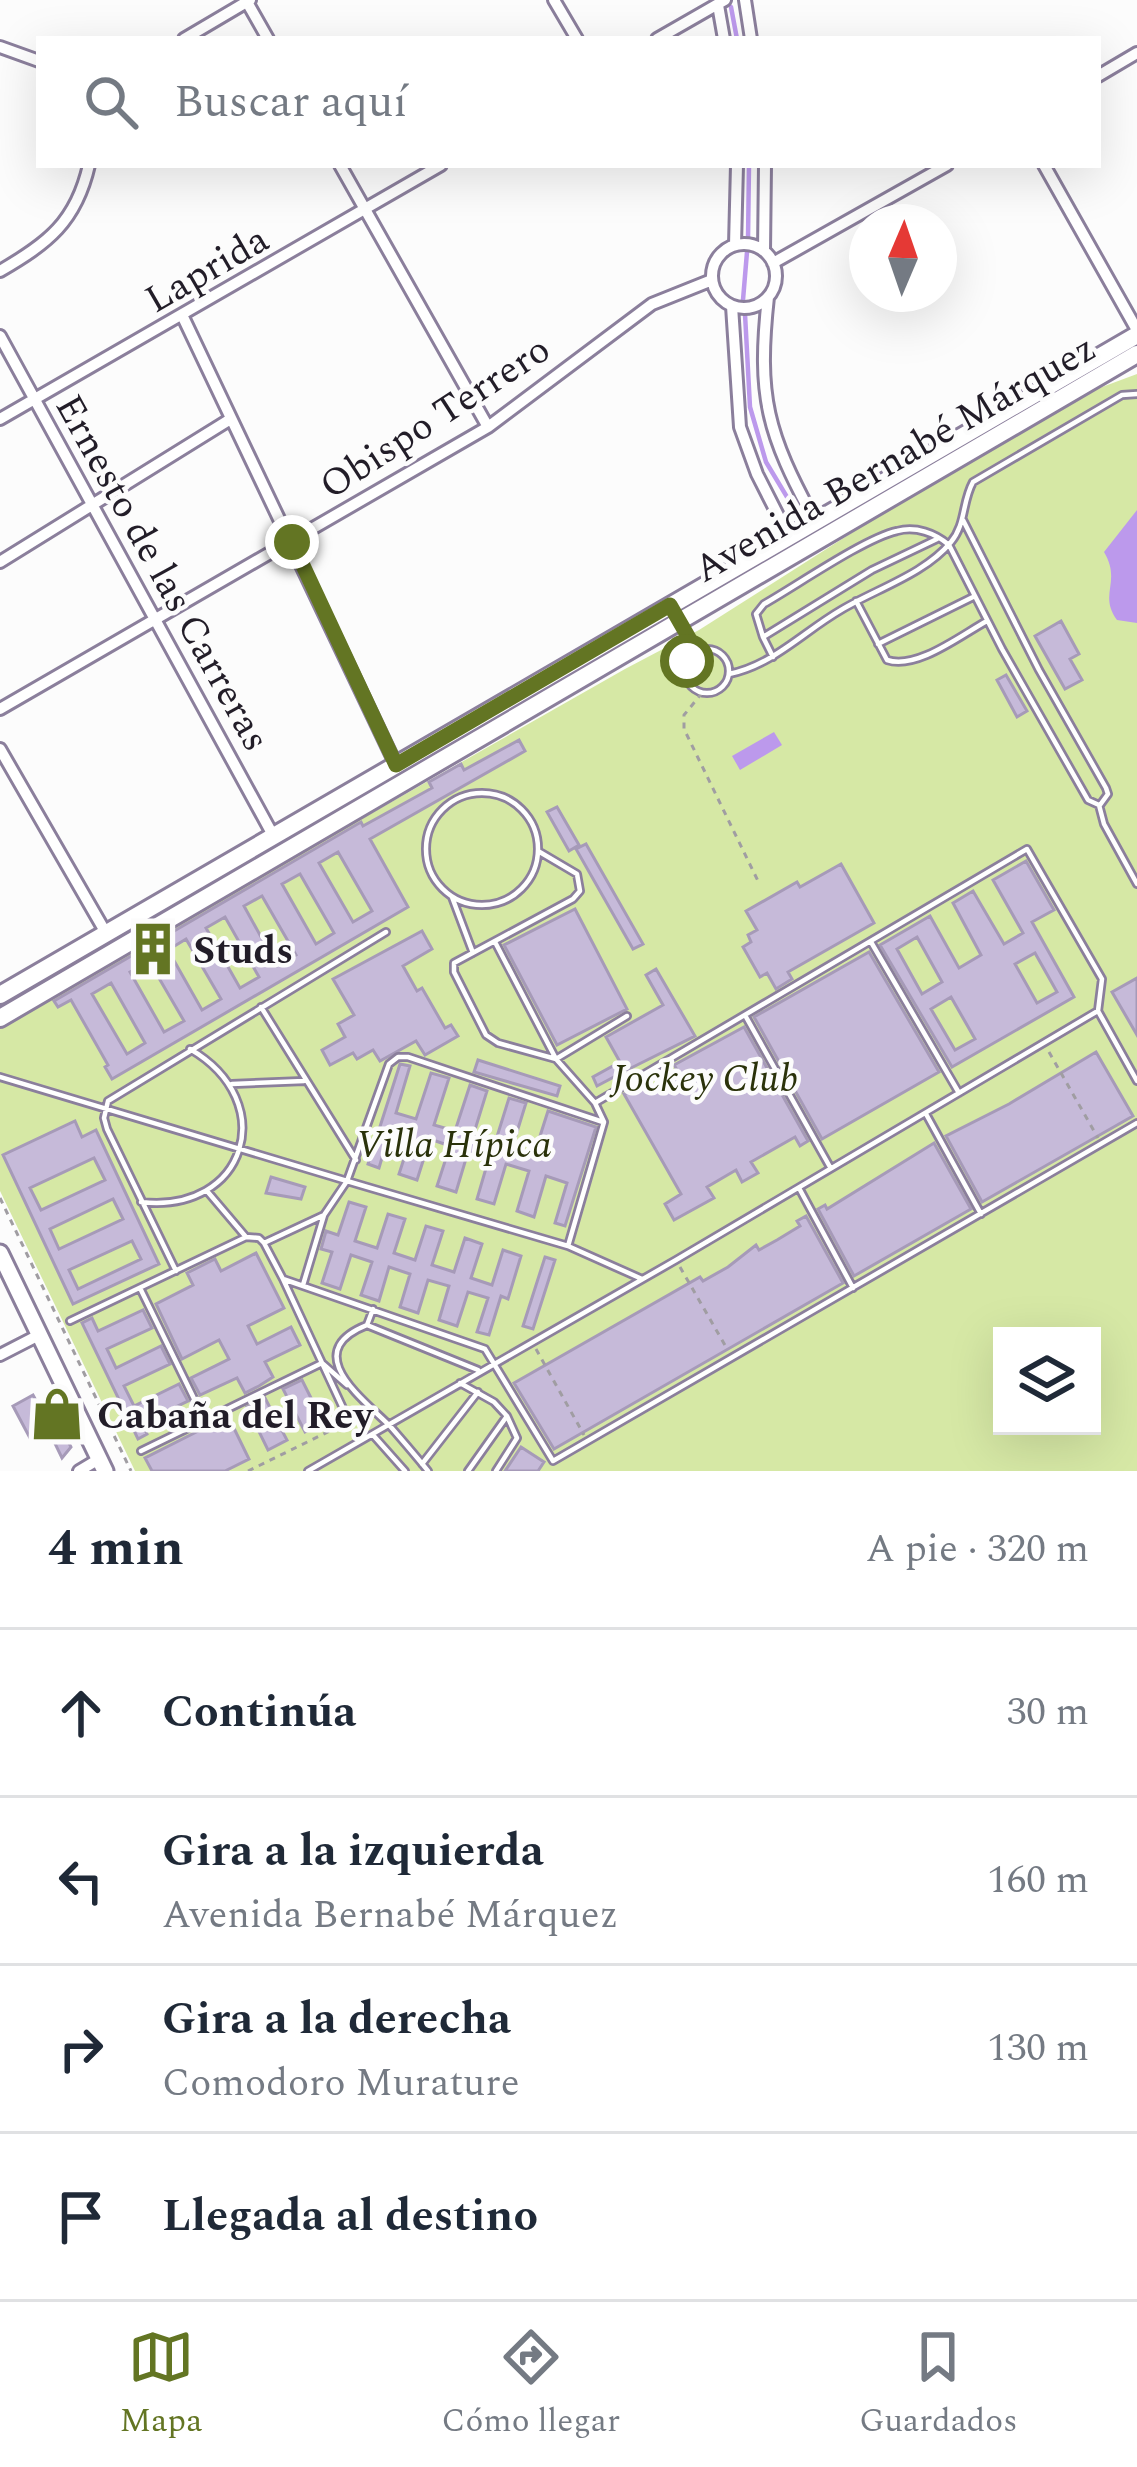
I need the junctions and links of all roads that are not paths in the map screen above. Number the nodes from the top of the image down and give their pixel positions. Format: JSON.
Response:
{"nodes":[{"id":1,"x":554,"y":0,"type":"edge"},
{"id":2,"x":745,"y":0,"type":"edge"},
{"id":3,"x":248,"y":1,"type":"edge"},
{"id":4,"x":721,"y":2,"type":"edge"},
{"id":5,"x":189,"y":36,"type":"edge"},
{"id":6,"x":266,"y":36,"type":"edge"},
{"id":7,"x":575,"y":36,"type":"edge"},
{"id":8,"x":661,"y":36,"type":"edge"},
{"id":9,"x":724,"y":36,"type":"edge"},
{"id":10,"x":751,"y":36,"type":"edge"},
{"id":11,"x":0,"y":47,"type":"edge"},
{"id":12,"x":1137,"y":52,"type":"edge"},
{"id":13,"x":36,"y":61,"type":"edge"},
{"id":14,"x":1101,"y":74,"type":"edge"},
{"id":15,"x":88,"y":168,"type":"edge"},
{"id":16,"x":342,"y":168,"type":"edge"},
{"id":17,"x":436,"y":168,"type":"edge"},
{"id":18,"x":737,"y":168,"type":"edge"},
{"id":19,"x":765,"y":168,"type":"edge"},
{"id":20,"x":942,"y":168,"type":"edge"},
{"id":21,"x":1046,"y":168,"type":"edge"},
{"id":22,"x":365,"y":210,"type":"junction"},
{"id":23,"x":735,"y":245,"type":"junction"},
{"id":24,"x":764,"y":251,"type":"junction"},
{"id":25,"x":773,"y":263,"type":"junction"},
{"id":26,"x":0,"y":272,"type":"edge"},
{"id":27,"x":712,"y":280,"type":"junction"},
{"id":28,"x":768,"y":296,"type":"junction"},
{"id":29,"x":732,"y":306,"type":"junction"},
{"id":30,"x":183,"y":317,"type":"junction"},
{"id":31,"x":1137,"y":333,"type":"edge"},
{"id":32,"x":0,"y":336,"type":"edge"},
{"id":33,"x":1137,"y":354,"type":"edge"},
{"id":34,"x":1137,"y":394,"type":"edge"},
{"id":35,"x":36,"y":398,"type":"junction"},
{"id":36,"x":0,"y":419,"type":"edge"},
{"id":37,"x":229,"y":420,"type":"junction"},
{"id":38,"x":488,"y":427,"type":"junction"},
{"id":39,"x":93,"y":505,"type":"junction"},
{"id":40,"x":963,"y":520,"type":"junction"},
{"id":41,"x":815,"y":521,"type":"junction"},
{"id":42,"x":789,"y":537,"type":"junction"},
{"id":43,"x":940,"y":538,"type":"junction"},
{"id":44,"x":292,"y":542,"type":"junction"},
{"id":45,"x":949,"y":545,"type":"junction"},
{"id":46,"x":0,"y":562,"type":"edge"},
{"id":47,"x":975,"y":596,"type":"junction"},
{"id":48,"x":856,"y":601,"type":"junction"},
{"id":49,"x":675,"y":613,"type":"junction"},
{"id":50,"x":156,"y":618,"type":"junction"},
{"id":51,"x":987,"y":621,"type":"junction"},
{"id":52,"x":763,"y":638,"type":"junction"},
{"id":53,"x":878,"y":644,"type":"junction"},
{"id":54,"x":697,"y":652,"type":"junction"},
{"id":55,"x":773,"y":657,"type":"junction"},
{"id":56,"x":729,"y":674,"type":"junction"},
{"id":57,"x":0,"y":710,"type":"edge"},
{"id":58,"x":0,"y":749,"type":"edge"},
{"id":59,"x":396,"y":765,"type":"junction"},
{"id":60,"x":1099,"y":805,"type":"junction"},
{"id":61,"x":274,"y":837,"type":"junction"},
{"id":62,"x":538,"y":851,"type":"junction"},
{"id":63,"x":1137,"y":884,"type":"edge"},
{"id":64,"x":452,"y":896,"type":"junction"},
{"id":65,"x":386,"y":932,"type":"dead end"},
{"id":66,"x":106,"y":933,"type":"junction"},
{"id":67,"x":495,"y":942,"type":"junction"},
{"id":68,"x":871,"y":942,"type":"junction"},
{"id":69,"x":473,"y":953,"type":"junction"},
{"id":70,"x":0,"y":995,"type":"edge"},
{"id":71,"x":261,"y":1007,"type":"junction"},
{"id":72,"x":1098,"y":1011,"type":"junction"},
{"id":73,"x":627,"y":1016,"type":"dead end"},
{"id":74,"x":746,"y":1017,"type":"junction"},
{"id":75,"x":0,"y":1018,"type":"edge"},
{"id":76,"x":190,"y":1049,"type":"junction"},
{"id":77,"x":556,"y":1058,"type":"junction"},
{"id":78,"x":0,"y":1077,"type":"edge"},
{"id":79,"x":307,"y":1081,"type":"junction"},
{"id":80,"x":1137,"y":1081,"type":"edge"},
{"id":81,"x":232,"y":1084,"type":"junction"},
{"id":82,"x":959,"y":1093,"type":"junction"},
{"id":83,"x":595,"y":1103,"type":"junction"},
{"id":84,"x":105,"y":1109,"type":"junction"},
{"id":85,"x":925,"y":1112,"type":"junction"},
{"id":86,"x":604,"y":1122,"type":"junction"},
{"id":87,"x":1137,"y":1123,"type":"edge"},
{"id":88,"x":239,"y":1149,"type":"junction"},
{"id":89,"x":357,"y":1161,"type":"junction"},
{"id":90,"x":830,"y":1167,"type":"junction"},
{"id":91,"x":346,"y":1181,"type":"junction"},
{"id":92,"x":798,"y":1187,"type":"junction"},
{"id":93,"x":207,"y":1191,"type":"junction"},
{"id":94,"x":141,"y":1202,"type":"junction"},
{"id":95,"x":981,"y":1214,"type":"junction"},
{"id":96,"x":324,"y":1215,"type":"junction"},
{"id":97,"x":246,"y":1237,"type":"junction"},
{"id":98,"x":264,"y":1243,"type":"junction"},
{"id":99,"x":568,"y":1246,"type":"junction"},
{"id":100,"x":0,"y":1253,"type":"edge"},
{"id":101,"x":176,"y":1270,"type":"junction"},
{"id":102,"x":283,"y":1279,"type":"junction"},
{"id":103,"x":642,"y":1279,"type":"junction"},
{"id":104,"x":303,"y":1285,"type":"junction"},
{"id":105,"x":140,"y":1288,"type":"junction"},
{"id":106,"x":854,"y":1288,"type":"junction"},
{"id":107,"x":373,"y":1310,"type":"junction"},
{"id":108,"x":70,"y":1321,"type":"dead end"},
{"id":109,"x":367,"y":1325,"type":"junction"},
{"id":110,"x":39,"y":1335,"type":"junction"},
{"id":111,"x":0,"y":1355,"type":"edge"},
{"id":112,"x":496,"y":1362,"type":"junction"},
{"id":113,"x":322,"y":1364,"type":"junction"},
{"id":114,"x":481,"y":1371,"type":"junction"},
{"id":115,"x":460,"y":1382,"type":"junction"},
{"id":116,"x":347,"y":1385,"type":"junction"},
{"id":117,"x":478,"y":1392,"type":"junction"},
{"id":118,"x":507,"y":1416,"type":"junction"},
{"id":119,"x":204,"y":1420,"type":"junction"},
{"id":120,"x":349,"y":1421,"type":"road end"},
{"id":121,"x":388,"y":1424,"type":"junction"},
{"id":122,"x":371,"y":1434,"type":"junction"},
{"id":123,"x":141,"y":1451,"type":"dead end"},
{"id":124,"x":422,"y":1464,"type":"junction"},
{"id":125,"x":102,"y":1465,"type":"edge"},
{"id":126,"x":79,"y":1471,"type":"edge"},
{"id":127,"x":308,"y":1471,"type":"edge"},
{"id":128,"x":405,"y":1471,"type":"edge"},
{"id":129,"x":428,"y":1471,"type":"edge"},
{"id":130,"x":468,"y":1471,"type":"edge"},
{"id":131,"x":496,"y":1471,"type":"edge"}],
"edges":[{"from":1,"to":7,"type":"street"},
{"from":2,"to":10,"type":"street"},
{"from":3,"to":5,"type":"street"},
{"from":3,"to":6,"type":"street"},
{"from":4,"to":8,"type":"street"},
{"from":4,"to":9,"type":"street"},
{"from":11,"to":13,"type":"street"},
{"from":12,"to":14,"type":"street"},
{"from":15,"to":26,"type":"street"},
{"from":16,"to":22,"type":"street"},
{"from":17,"to":22,"type":"street","name":"Laprida"},
{"from":18,"to":23,"type":"street"},
{"from":19,"to":24,"type":"street"},
{"from":20,"to":25,"type":"street"},
{"from":21,"to":31,"type":"street"},
{"from":22,"to":30,"type":"street","name":"Laprida"},
{"from":22,"to":38,"type":"street"},
{"from":23,"to":24,"type":"street"},
{"from":23,"to":27,"type":"street"},
{"from":24,"to":25,"type":"street"},
{"from":25,"to":28,"type":"street"},
{"from":27,"to":29,"type":"street"},
{"from":27,"to":38,"type":"street","name":"Obispo Terrero"},
{"from":28,"to":29,"type":"street"},
{"from":28,"to":41,"type":"street"},
{"from":29,"to":42,"type":"street"},
{"from":30,"to":35,"type":"street","name":"Laprida"},
{"from":30,"to":37,"type":"street"},
{"from":31,"to":41,"type":"main road","name":"Avenida Bernabé Márquez"},
{"from":32,"to":35,"type":"street","name":"Ernesto de las Carreras"},
{"from":33,"to":49,"type":"main road","name":"Avenida Bernabé Márquez"},
{"from":34,"to":40,"type":"lane"},
{"from":35,"to":36,"type":"street","name":"Laprida"},
{"from":35,"to":39,"type":"street","name":"Ernesto de las Carreras"},
{"from":37,"to":39,"type":"street"},
{"from":37,"to":44,"type":"street"},
{"from":38,"to":44,"type":"street","name":"Obispo Terrero"},
{"from":39,"to":46,"type":"street"},
{"from":39,"to":50,"type":"street","name":"Ernesto de las Carreras"},
{"from":40,"to":45,"type":"lane"},
{"from":40,"to":60,"type":"lane"},
{"from":41,"to":42,"type":"main road","name":"Avenida Bernabé Márquez"},
{"from":42,"to":49,"type":"main road","name":"Avenida Bernabé Márquez"},
{"from":43,"to":45,"type":"lane"},
{"from":43,"to":52,"type":"lane"},
{"from":43,"to":52,"type":"lane"},
{"from":44,"to":50,"type":"street","name":"Obispo Terrero"},
{"from":44,"to":59,"type":"street"},
{"from":45,"to":47,"type":"lane"},
{"from":45,"to":48,"type":"lane"},
{"from":47,"to":51,"type":"lane"},
{"from":47,"to":53,"type":"lane"},
{"from":48,"to":53,"type":"lane"},
{"from":48,"to":55,"type":"lane"},
{"from":49,"to":54,"type":"lane"},
{"from":49,"to":59,"type":"main road","name":"Avenida Bernabé Márquez"},
{"from":49,"to":75,"type":"main road","name":"Avenida Bernabé Márquez"},
{"from":50,"to":57,"type":"street","name":"Obispo Terrero"},
{"from":50,"to":61,"type":"street","name":"Ernesto de las Carreras"},
{"from":51,"to":53,"type":"lane"},
{"from":51,"to":60,"type":"lane"},
{"from":52,"to":55,"type":"lane"},
{"from":54,"to":56,"type":"lane"},
{"from":54,"to":56,"type":"lane"},
{"from":55,"to":56,"type":"lane"},
{"from":58,"to":66,"type":"street"},
{"from":59,"to":61,"type":"main road","name":"Avenida Bernabé Márquez"},
{"from":60,"to":63,"type":"lane"},
{"from":61,"to":66,"type":"main road","name":"Avenida Bernabé Márquez"},
{"from":62,"to":64,"type":"lane"},
{"from":62,"to":64,"type":"lane"},
{"from":62,"to":67,"type":"lane"},
{"from":64,"to":69,"type":"lane"},
{"from":65,"to":71,"type":"lane"},
{"from":66,"to":70,"type":"main road","name":"Avenida Bernabé Márquez"},
{"from":67,"to":69,"type":"lane"},
{"from":67,"to":77,"type":"lane"},
{"from":68,"to":72,"type":"lane"},
{"from":68,"to":74,"type":"lane"},
{"from":68,"to":82,"type":"lane"},
{"from":69,"to":77,"type":"lane"},
{"from":71,"to":76,"type":"lane"},
{"from":71,"to":79,"type":"lane"},
{"from":72,"to":80,"type":"lane"},
{"from":72,"to":82,"type":"lane"},
{"from":73,"to":77,"type":"lane"},
{"from":74,"to":83,"type":"lane"},
{"from":74,"to":90,"type":"lane"},
{"from":76,"to":81,"type":"lane"},
{"from":76,"to":84,"type":"lane"},
{"from":77,"to":83,"type":"lane"},
{"from":78,"to":84,"type":"lane"},
{"from":79,"to":81,"type":"lane"},
{"from":79,"to":89,"type":"lane"},
{"from":81,"to":88,"type":"lane"},
{"from":82,"to":85,"type":"lane"},
{"from":83,"to":86,"type":"lane"},
{"from":84,"to":88,"type":"lane"},
{"from":84,"to":94,"type":"lane"},
{"from":85,"to":90,"type":"lane"},
{"from":85,"to":95,"type":"lane"},
{"from":86,"to":89,"type":"lane"},
{"from":86,"to":99,"type":"lane"},
{"from":87,"to":95,"type":"lane"},
{"from":88,"to":91,"type":"lane"},
{"from":88,"to":93,"type":"lane"},
{"from":89,"to":91,"type":"lane"},
{"from":90,"to":92,"type":"lane"},
{"from":91,"to":96,"type":"lane"},
{"from":91,"to":99,"type":"lane"},
{"from":92,"to":103,"type":"lane"},
{"from":92,"to":106,"type":"lane"},
{"from":93,"to":94,"type":"lane"},
{"from":93,"to":97,"type":"lane"},
{"from":94,"to":101,"type":"lane"},
{"from":95,"to":106,"type":"lane"},
{"from":96,"to":98,"type":"lane"},
{"from":96,"to":104,"type":"lane"},
{"from":97,"to":98,"type":"lane"},
{"from":97,"to":101,"type":"lane"},
{"from":98,"to":102,"type":"lane"},
{"from":99,"to":103,"type":"lane"},
{"from":100,"to":110,"type":"main road"},
{"from":101,"to":105,"type":"lane"},
{"from":102,"to":104,"type":"lane"},
{"from":102,"to":113,"type":"lane"},
{"from":103,"to":112,"type":"lane"},
{"from":104,"to":107,"type":"lane"},
{"from":105,"to":108,"type":"lane"},
{"from":105,"to":119,"type":"lane"},
{"from":106,"to":112,"type":"lane"},
{"from":107,"to":109,"type":"lane"},
{"from":107,"to":112,"type":"lane"},
{"from":109,"to":114,"type":"lane"},
{"from":109,"to":116,"type":"lane"},
{"from":110,"to":111,"type":"street"},
{"from":110,"to":125,"type":"main road"},
{"from":112,"to":114,"type":"lane"},
{"from":113,"to":116,"type":"lane"},
{"from":113,"to":119,"type":"lane"},
{"from":113,"to":120,"type":"lane"},
{"from":114,"to":115,"type":"lane"},
{"from":115,"to":117,"type":"lane"},
{"from":115,"to":121,"type":"lane"},
{"from":116,"to":121,"type":"lane"},
{"from":117,"to":118,"type":"lane"},
{"from":117,"to":124,"type":"lane"},
{"from":118,"to":130,"type":"lane"},
{"from":118,"to":131,"type":"lane"},
{"from":119,"to":123,"type":"lane"},
{"from":121,"to":122,"type":"lane"},
{"from":121,"to":124,"type":"lane"},
{"from":122,"to":127,"type":"lane"},
{"from":122,"to":128,"type":"lane"},
{"from":124,"to":129,"type":"lane"},
{"from":125,"to":126,"type":"street"}]}
